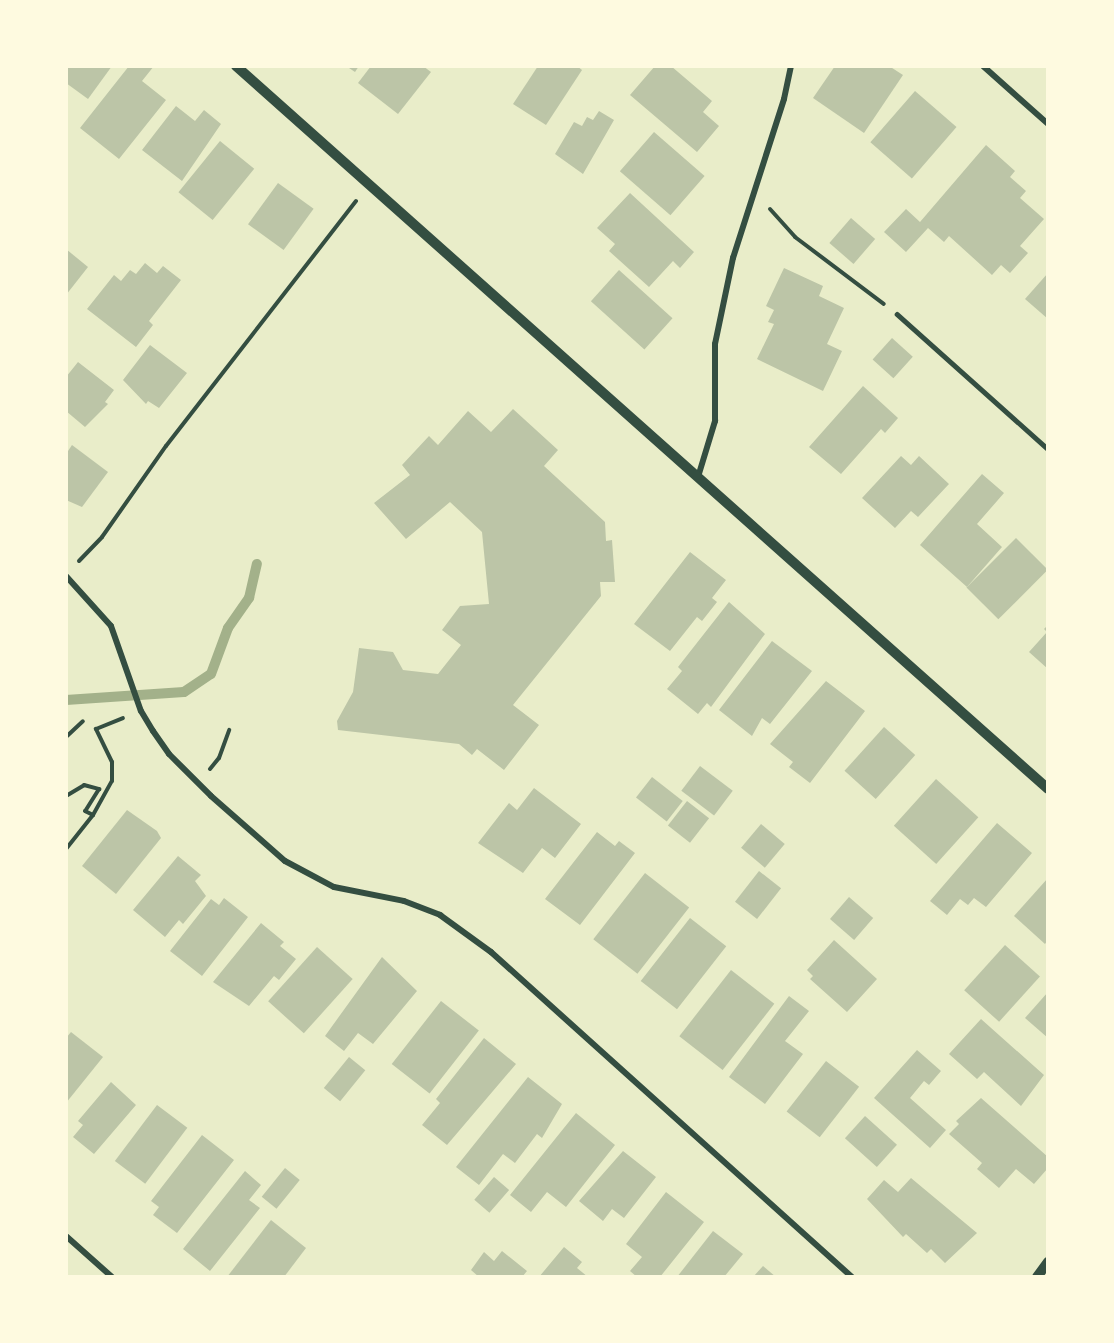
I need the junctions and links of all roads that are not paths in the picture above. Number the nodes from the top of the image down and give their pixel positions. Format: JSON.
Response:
{"nodes":[{"id":1,"x":237,"y":66,"type":"edge"},
{"id":2,"x":791,"y":66,"type":"edge"},
{"id":3,"x":983,"y":66,"type":"edge"},
{"id":4,"x":1048,"y":124,"type":"edge"},
{"id":5,"x":897,"y":315,"type":"road end"},
{"id":6,"x":1048,"y":449,"type":"edge"},
{"id":7,"x":698,"y":477,"type":"junction"},
{"id":8,"x":66,"y":576,"type":"edge"},
{"id":9,"x":1048,"y":789,"type":"edge"},
{"id":10,"x":66,"y":1236,"type":"edge"},
{"id":11,"x":1048,"y":1262,"type":"edge"},
{"id":12,"x":112,"y":1277,"type":"edge"},
{"id":13,"x":852,"y":1277,"type":"edge"},
{"id":14,"x":1037,"y":1277,"type":"edge"}],
"edges":[{"from":1,"to":7,"type":"street"},
{"from":2,"to":7,"type":"street"},
{"from":3,"to":4,"type":"street"},
{"from":5,"to":6,"type":"lane"},
{"from":7,"to":9,"type":"street"},
{"from":8,"to":13,"type":"street"},
{"from":10,"to":12,"type":"street"},
{"from":11,"to":14,"type":"street"}]}
